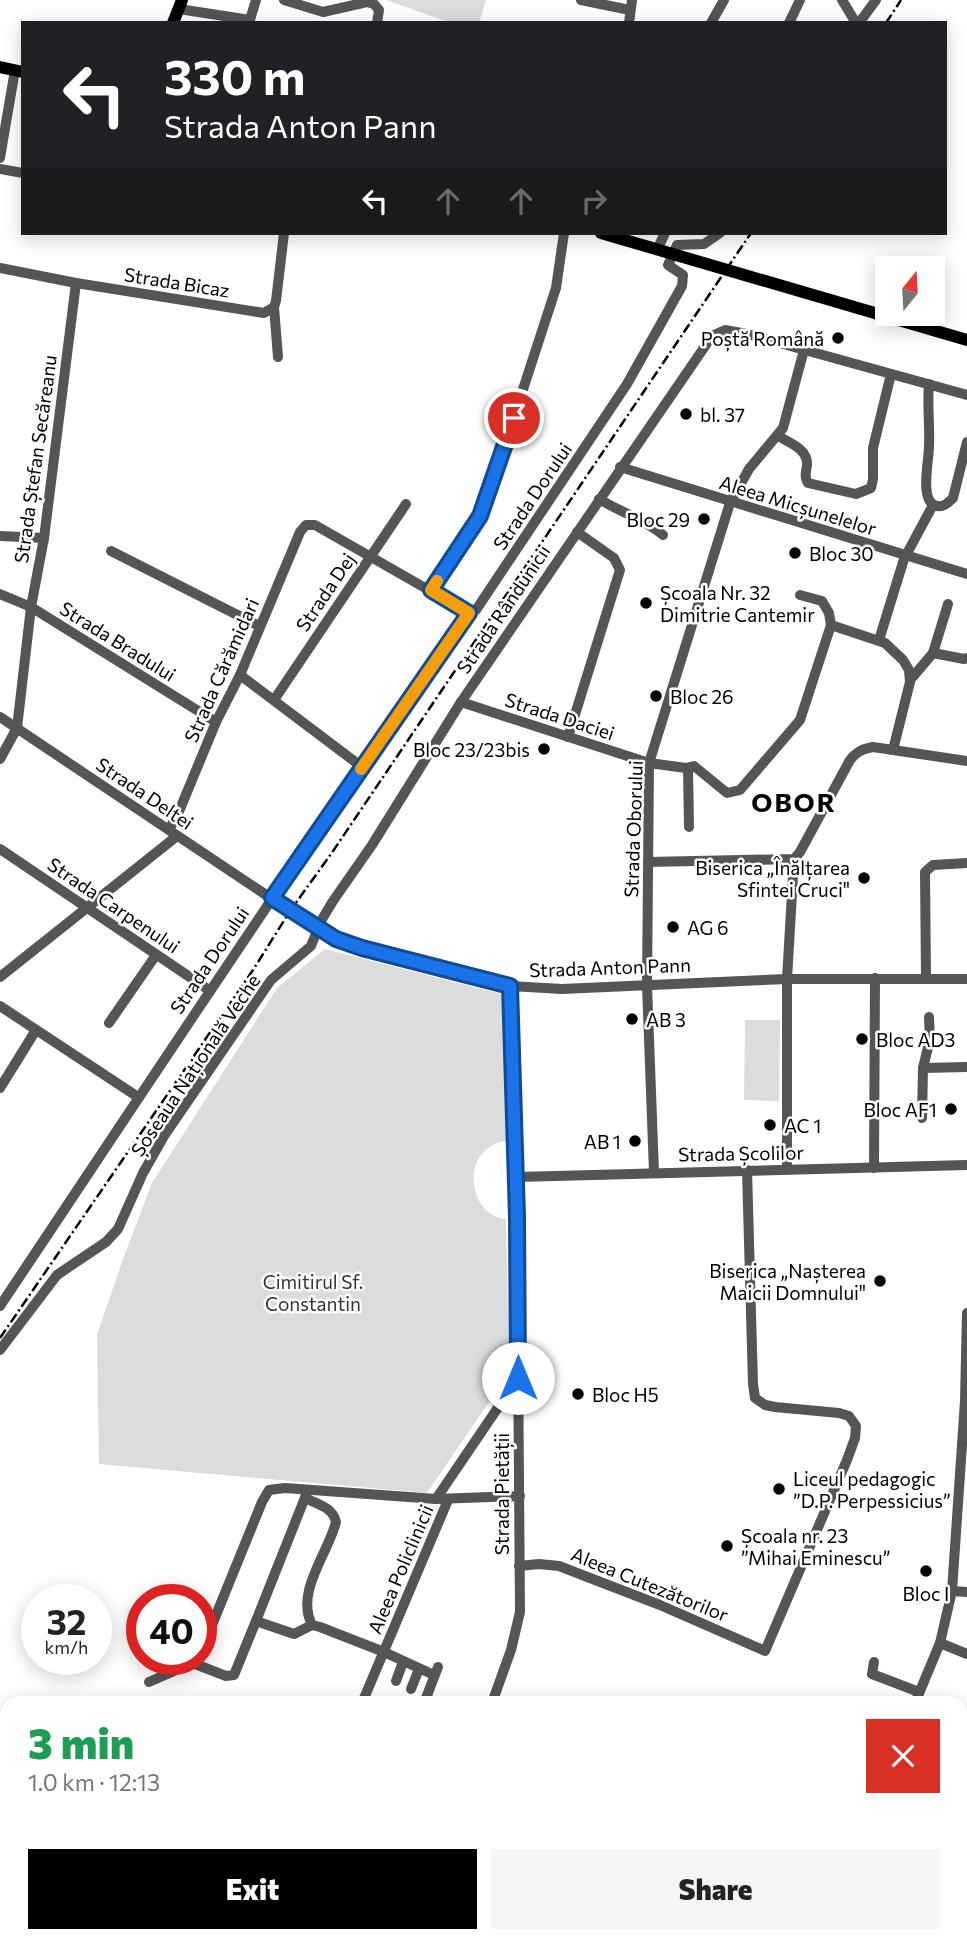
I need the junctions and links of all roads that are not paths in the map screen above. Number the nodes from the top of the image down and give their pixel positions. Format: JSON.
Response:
{"nodes":[{"id":1,"x":256,"y":0,"type":"edge"},
{"id":2,"x":284,"y":0,"type":"edge"},
{"id":3,"x":581,"y":0,"type":"edge"},
{"id":4,"x":724,"y":0,"type":"edge"},
{"id":5,"x":800,"y":0,"type":"edge"},
{"id":6,"x":842,"y":0,"type":"edge"},
{"id":7,"x":876,"y":0,"type":"edge"},
{"id":8,"x":180,"y":4,"type":"edge"},
{"id":9,"x":631,"y":5,"type":"edge"},
{"id":10,"x":174,"y":21,"type":"edge"},
{"id":11,"x":250,"y":21,"type":"edge"},
{"id":12,"x":377,"y":21,"type":"edge"},
{"id":13,"x":712,"y":21,"type":"edge"},
{"id":14,"x":790,"y":21,"type":"edge"},
{"id":15,"x":857,"y":21,"type":"edge"},
{"id":16,"x":860,"y":21,"type":"edge"},
{"id":17,"x":0,"y":67,"type":"edge"},
{"id":18,"x":19,"y":71,"type":"edge"},
{"id":19,"x":0,"y":158,"type":"edge"},
{"id":20,"x":0,"y":169,"type":"edge"},
{"id":21,"x":21,"y":173,"type":"edge"},
{"id":22,"x":284,"y":235,"type":"edge"},
{"id":23,"x":564,"y":235,"type":"edge"},
{"id":24,"x":608,"y":235,"type":"edge"},
{"id":25,"x":664,"y":235,"type":"edge"},
{"id":26,"x":717,"y":235,"type":"edge"},
{"id":27,"x":657,"y":250,"type":"junction"},
{"id":28,"x":671,"y":255,"type":"junction"},
{"id":29,"x":0,"y":268,"type":"edge"},
{"id":30,"x":76,"y":283,"type":"junction"},
{"id":31,"x":274,"y":307,"type":"junction"},
{"id":32,"x":967,"y":340,"type":"edge"},
{"id":33,"x":804,"y":350,"type":"junction"},
{"id":34,"x":278,"y":357,"type":"dead end"},
{"id":35,"x":891,"y":374,"type":"junction"},
{"id":36,"x":929,"y":384,"type":"junction"},
{"id":37,"x":967,"y":395,"type":"edge"},
{"id":38,"x":778,"y":436,"type":"junction"},
{"id":39,"x":967,"y":442,"type":"edge"},
{"id":40,"x":620,"y":467,"type":"junction"},
{"id":41,"x":599,"y":499,"type":"junction"},
{"id":42,"x":730,"y":503,"type":"junction"},
{"id":43,"x":406,"y":505,"type":"dead end"},
{"id":44,"x":933,"y":505,"type":"junction"},
{"id":45,"x":576,"y":532,"type":"junction"},
{"id":46,"x":663,"y":535,"type":"dead end"},
{"id":47,"x":0,"y":536,"type":"edge"},
{"id":48,"x":44,"y":538,"type":"junction"},
{"id":49,"x":111,"y":551,"type":"dead end"},
{"id":50,"x":906,"y":555,"type":"junction"},
{"id":51,"x":370,"y":556,"type":"junction"},
{"id":52,"x":967,"y":574,"type":"edge"},
{"id":53,"x":431,"y":590,"type":"junction"},
{"id":54,"x":0,"y":594,"type":"edge"},
{"id":55,"x":800,"y":595,"type":"dead end"},
{"id":56,"x":948,"y":604,"type":"dead end"},
{"id":57,"x":31,"y":607,"type":"junction"},
{"id":58,"x":469,"y":613,"type":"junction"},
{"id":59,"x":831,"y":625,"type":"junction"},
{"id":60,"x":259,"y":626,"type":"junction"},
{"id":61,"x":878,"y":640,"type":"junction"},
{"id":62,"x":933,"y":653,"type":"junction"},
{"id":63,"x":967,"y":658,"type":"edge"},
{"id":64,"x":240,"y":675,"type":"junction"},
{"id":65,"x":911,"y":679,"type":"junction"},
{"id":66,"x":274,"y":700,"type":"junction"},
{"id":67,"x":461,"y":702,"type":"junction"},
{"id":68,"x":0,"y":717,"type":"edge"},
{"id":69,"x":216,"y":722,"type":"junction"},
{"id":70,"x":18,"y":728,"type":"junction"},
{"id":71,"x":568,"y":737,"type":"junction"},
{"id":72,"x":893,"y":750,"type":"junction"},
{"id":73,"x":0,"y":760,"type":"edge"},
{"id":74,"x":967,"y":761,"type":"edge"},
{"id":75,"x":649,"y":764,"type":"junction"},
{"id":76,"x":362,"y":767,"type":"junction"},
{"id":77,"x":688,"y":768,"type":"junction"},
{"id":78,"x":689,"y":827,"type":"dead end"},
{"id":79,"x":173,"y":833,"type":"junction"},
{"id":80,"x":2,"y":854,"type":"edge"},
{"id":81,"x":794,"y":859,"type":"junction"},
{"id":82,"x":648,"y":862,"type":"junction"},
{"id":83,"x":967,"y":863,"type":"edge"},
{"id":84,"x":272,"y":898,"type":"junction"},
{"id":85,"x":89,"y":908,"type":"junction"},
{"id":86,"x":317,"y":929,"type":"junction"},
{"id":87,"x":156,"y":955,"type":"junction"},
{"id":88,"x":0,"y":976,"type":"edge"},
{"id":89,"x":875,"y":978,"type":"junction"},
{"id":90,"x":926,"y":978,"type":"junction"},
{"id":91,"x":787,"y":979,"type":"junction"},
{"id":92,"x":967,"y":979,"type":"edge"},
{"id":93,"x":647,"y":985,"type":"junction"},
{"id":94,"x":510,"y":986,"type":"junction"},
{"id":95,"x":209,"y":990,"type":"junction"},
{"id":96,"x":0,"y":1006,"type":"edge"},
{"id":97,"x":929,"y":1017,"type":"dead end"},
{"id":98,"x":109,"y":1023,"type":"dead end"},
{"id":99,"x":36,"y":1030,"type":"junction"},
{"id":100,"x":923,"y":1068,"type":"junction"},
{"id":101,"x":967,"y":1068,"type":"edge"},
{"id":102,"x":0,"y":1088,"type":"edge"},
{"id":103,"x":138,"y":1097,"type":"junction"},
{"id":104,"x":922,"y":1118,"type":"dead end"},
{"id":105,"x":967,"y":1165,"type":"edge"},
{"id":106,"x":874,"y":1168,"type":"junction"},
{"id":107,"x":787,"y":1169,"type":"junction"},
{"id":108,"x":747,"y":1170,"type":"junction"},
{"id":109,"x":654,"y":1172,"type":"junction"},
{"id":110,"x":517,"y":1177,"type":"junction"},
{"id":111,"x":0,"y":1306,"type":"edge"},
{"id":112,"x":967,"y":1312,"type":"edge"},
{"id":113,"x":0,"y":1350,"type":"edge"},
{"id":114,"x":518,"y":1378,"type":"junction"},
{"id":115,"x":307,"y":1494,"type":"junction"},
{"id":116,"x":520,"y":1496,"type":"junction"},
{"id":117,"x":436,"y":1499,"type":"junction"},
{"id":118,"x":448,"y":1500,"type":"junction"},
{"id":119,"x":519,"y":1566,"type":"junction"},
{"id":120,"x":952,"y":1591,"type":"junction"},
{"id":121,"x":967,"y":1592,"type":"edge"},
{"id":122,"x":217,"y":1613,"type":"edge"},
{"id":123,"x":256,"y":1621,"type":"junction"},
{"id":124,"x":312,"y":1625,"type":"junction"},
{"id":125,"x":940,"y":1643,"type":"junction"},
{"id":126,"x":384,"y":1652,"type":"junction"},
{"id":127,"x":967,"y":1654,"type":"edge"},
{"id":128,"x":404,"y":1662,"type":"junction"},
{"id":129,"x":874,"y":1662,"type":"dead end"},
{"id":130,"x":419,"y":1669,"type":"junction"},
{"id":131,"x":217,"y":1672,"type":"edge"},
{"id":132,"x":163,"y":1675,"type":"edge"},
{"id":133,"x":396,"y":1681,"type":"dead end"},
{"id":134,"x":149,"y":1682,"type":"dead end"},
{"id":135,"x":411,"y":1689,"type":"dead end"},
{"id":136,"x":919,"y":1692,"type":"junction"},
{"id":137,"x":365,"y":1696,"type":"edge"},
{"id":138,"x":427,"y":1696,"type":"edge"},
{"id":139,"x":494,"y":1696,"type":"edge"},
{"id":140,"x":918,"y":1696,"type":"edge"}],
"edges":[{"from":1,"to":11,"type":"street"},
{"from":2,"to":12,"type":"street"},
{"from":3,"to":9,"type":"street"},
{"from":4,"to":13,"type":"street"},
{"from":5,"to":14,"type":"street"},
{"from":6,"to":15,"type":"street"},
{"from":7,"to":16,"type":"street"},
{"from":8,"to":10,"type":"main road"},
{"from":8,"to":11,"type":"street"},
{"from":17,"to":18,"type":"main road"},
{"from":18,"to":19,"type":"street"},
{"from":20,"to":21,"type":"street"},
{"from":22,"to":31,"type":"street"},
{"from":23,"to":53,"type":"street"},
{"from":24,"to":27,"type":"main road"},
{"from":25,"to":27,"type":"street"},
{"from":26,"to":28,"type":"street"},
{"from":27,"to":28,"type":"main road"},
{"from":28,"to":32,"type":"main road"},
{"from":28,"to":58,"type":"street","name":"Strada Dorului"},
{"from":29,"to":30,"type":"street","name":"Strada Bicaz"},
{"from":30,"to":31,"type":"street","name":"Strada Bicaz"},
{"from":30,"to":48,"type":"street","name":"Strada Ștefan Secăreanu"},
{"from":31,"to":34,"type":"street"},
{"from":33,"to":35,"type":"street"},
{"from":33,"to":38,"type":"street","name":"Strada Oborului"},
{"from":33,"to":40,"type":"street","name":"Strada Rândunicii"},
{"from":35,"to":36,"type":"street"},
{"from":35,"to":38,"type":"street"},
{"from":36,"to":37,"type":"street"},
{"from":36,"to":44,"type":"street"},
{"from":38,"to":42,"type":"street","name":"Strada Oborului"},
{"from":39,"to":44,"type":"street"},
{"from":40,"to":41,"type":"street","name":"Strada Rândunicii"},
{"from":40,"to":42,"type":"street","name":"Aleea Micșunelelor"},
{"from":41,"to":45,"type":"street","name":"Strada Rândunicii"},
{"from":41,"to":46,"type":"street"},
{"from":42,"to":50,"type":"street","name":"Aleea Micșunelelor"},
{"from":42,"to":75,"type":"street","name":"Strada Oborului"},
{"from":43,"to":51,"type":"street","name":"Strada Dej"},
{"from":44,"to":50,"type":"street"},
{"from":45,"to":67,"type":"street","name":"Strada Rândunicii"},
{"from":45,"to":71,"type":"street"},
{"from":47,"to":48,"type":"street"},
{"from":48,"to":57,"type":"street","name":"Strada Ștefan Secăreanu"},
{"from":49,"to":60,"type":"street"},
{"from":50,"to":52,"type":"street","name":"Aleea Micșunelelor"},
{"from":50,"to":61,"type":"street"},
{"from":51,"to":53,"type":"street"},
{"from":51,"to":60,"type":"street","name":"Strada Cărămidari"},
{"from":51,"to":66,"type":"street","name":"Strada Dej"},
{"from":53,"to":58,"type":"street"},
{"from":54,"to":57,"type":"street","name":"Strada Bradului"},
{"from":55,"to":59,"type":"street"},
{"from":56,"to":62,"type":"street"},
{"from":57,"to":69,"type":"street","name":"Strada Bradului"},
{"from":57,"to":70,"type":"street","name":"Strada Ștefan Secăreanu"},
{"from":58,"to":76,"type":"street","name":"Strada Dorului"},
{"from":59,"to":61,"type":"street"},
{"from":59,"to":77,"type":"street"},
{"from":60,"to":64,"type":"street","name":"Strada Cărămidari"},
{"from":61,"to":65,"type":"street"},
{"from":62,"to":63,"type":"street"},
{"from":62,"to":65,"type":"street"},
{"from":64,"to":66,"type":"street"},
{"from":64,"to":69,"type":"street","name":"Strada Cărămidari"},
{"from":65,"to":72,"type":"street"},
{"from":66,"to":76,"type":"street"},
{"from":67,"to":71,"type":"street","name":"Strada Daciei"},
{"from":67,"to":86,"type":"street","name":"Strada Rândunicii"},
{"from":68,"to":70,"type":"street","name":"Strada Deltei"},
{"from":69,"to":79,"type":"street","name":"Strada Cărămidari"},
{"from":70,"to":73,"type":"street","name":"Strada Ștefan Secăreanu"},
{"from":70,"to":79,"type":"street","name":"Strada Deltei"},
{"from":71,"to":75,"type":"street","name":"Strada Daciei"},
{"from":72,"to":74,"type":"street"},
{"from":72,"to":81,"type":"street"},
{"from":75,"to":77,"type":"street","name":"Strada Daciei"},
{"from":75,"to":82,"type":"street","name":"Strada Oborului"},
{"from":76,"to":84,"type":"street","name":"Strada Dorului"},
{"from":77,"to":78,"type":"street"},
{"from":79,"to":84,"type":"street","name":"Strada Deltei"},
{"from":79,"to":85,"type":"street","name":"Strada Cărămidari"},
{"from":80,"to":85,"type":"street","name":"Strada Carpenului"},
{"from":81,"to":82,"type":"street"},
{"from":81,"to":91,"type":"street"},
{"from":82,"to":93,"type":"street","name":"Strada Oborului"},
{"from":83,"to":90,"type":"street"},
{"from":84,"to":86,"type":"street","name":"Strada Anton Pann"},
{"from":84,"to":95,"type":"street","name":"Strada Dorului"},
{"from":85,"to":87,"type":"street","name":"Strada Carpenului"},
{"from":85,"to":88,"type":"street","name":"Strada Cărămidari"},
{"from":86,"to":94,"type":"street","name":"Strada Anton Pann"},
{"from":86,"to":113,"type":"street","name":"Șoseaua Națională Veche"},
{"from":87,"to":95,"type":"street","name":"Strada Carpenului"},
{"from":87,"to":98,"type":"street"},
{"from":89,"to":90,"type":"street","name":"Strada Anton Pann"},
{"from":89,"to":91,"type":"street","name":"Strada Anton Pann"},
{"from":89,"to":106,"type":"street"},
{"from":90,"to":92,"type":"street","name":"Strada Anton Pann"},
{"from":91,"to":93,"type":"street","name":"Strada Anton Pann"},
{"from":91,"to":107,"type":"street"},
{"from":93,"to":94,"type":"street","name":"Strada Anton Pann"},
{"from":93,"to":109,"type":"street","name":"Strada Oborului"},
{"from":94,"to":110,"type":"street","name":"Strada Pietății"},
{"from":95,"to":103,"type":"street","name":"Strada Dorului"},
{"from":96,"to":99,"type":"street"},
{"from":97,"to":100,"type":"street"},
{"from":99,"to":102,"type":"street"},
{"from":99,"to":103,"type":"street"},
{"from":100,"to":101,"type":"street"},
{"from":100,"to":104,"type":"street"},
{"from":103,"to":111,"type":"street","name":"Strada Dorului"},
{"from":105,"to":106,"type":"street","name":"Strada Școlilor"},
{"from":106,"to":107,"type":"street","name":"Strada Școlilor"},
{"from":107,"to":108,"type":"street","name":"Strada Școlilor"},
{"from":108,"to":109,"type":"street","name":"Strada Școlilor"},
{"from":108,"to":119,"type":"street","name":"Aleea Cutezătorilor"},
{"from":109,"to":110,"type":"street","name":"Strada Școlilor"},
{"from":110,"to":114,"type":"street","name":"Strada Pietății"},
{"from":112,"to":120,"type":"street"},
{"from":114,"to":116,"type":"street","name":"Strada Pietății"},
{"from":114,"to":117,"type":"street"},
{"from":115,"to":117,"type":"street","name":"Aleea Policlinicii"},
{"from":115,"to":122,"type":"street","name":"Aleea Policlinicii"},
{"from":115,"to":123,"type":"street"},
{"from":115,"to":124,"type":"street","name":"Aleea Policlinicii"},
{"from":116,"to":118,"type":"street","name":"Aleea Policlinicii"},
{"from":116,"to":119,"type":"street","name":"Strada Pietății"},
{"from":117,"to":118,"type":"street","name":"Aleea Policlinicii"},
{"from":118,"to":126,"type":"street","name":"Aleea Policlinicii"},
{"from":119,"to":139,"type":"street","name":"Strada Pietății"},
{"from":120,"to":121,"type":"street"},
{"from":120,"to":125,"type":"street"},
{"from":123,"to":124,"type":"street","name":"Aleea Policlinicii"},
{"from":123,"to":131,"type":"street"},
{"from":124,"to":126,"type":"street","name":"Aleea Policlinicii"},
{"from":125,"to":127,"type":"street"},
{"from":125,"to":136,"type":"street"},
{"from":126,"to":128,"type":"street"},
{"from":126,"to":137,"type":"street","name":"Aleea Policlinicii"},
{"from":128,"to":130,"type":"street"},
{"from":128,"to":133,"type":"street"},
{"from":129,"to":136,"type":"street"},
{"from":130,"to":135,"type":"street"},
{"from":130,"to":138,"type":"street"},
{"from":132,"to":134,"type":"street"},
{"from":136,"to":140,"type":"street"}]}
